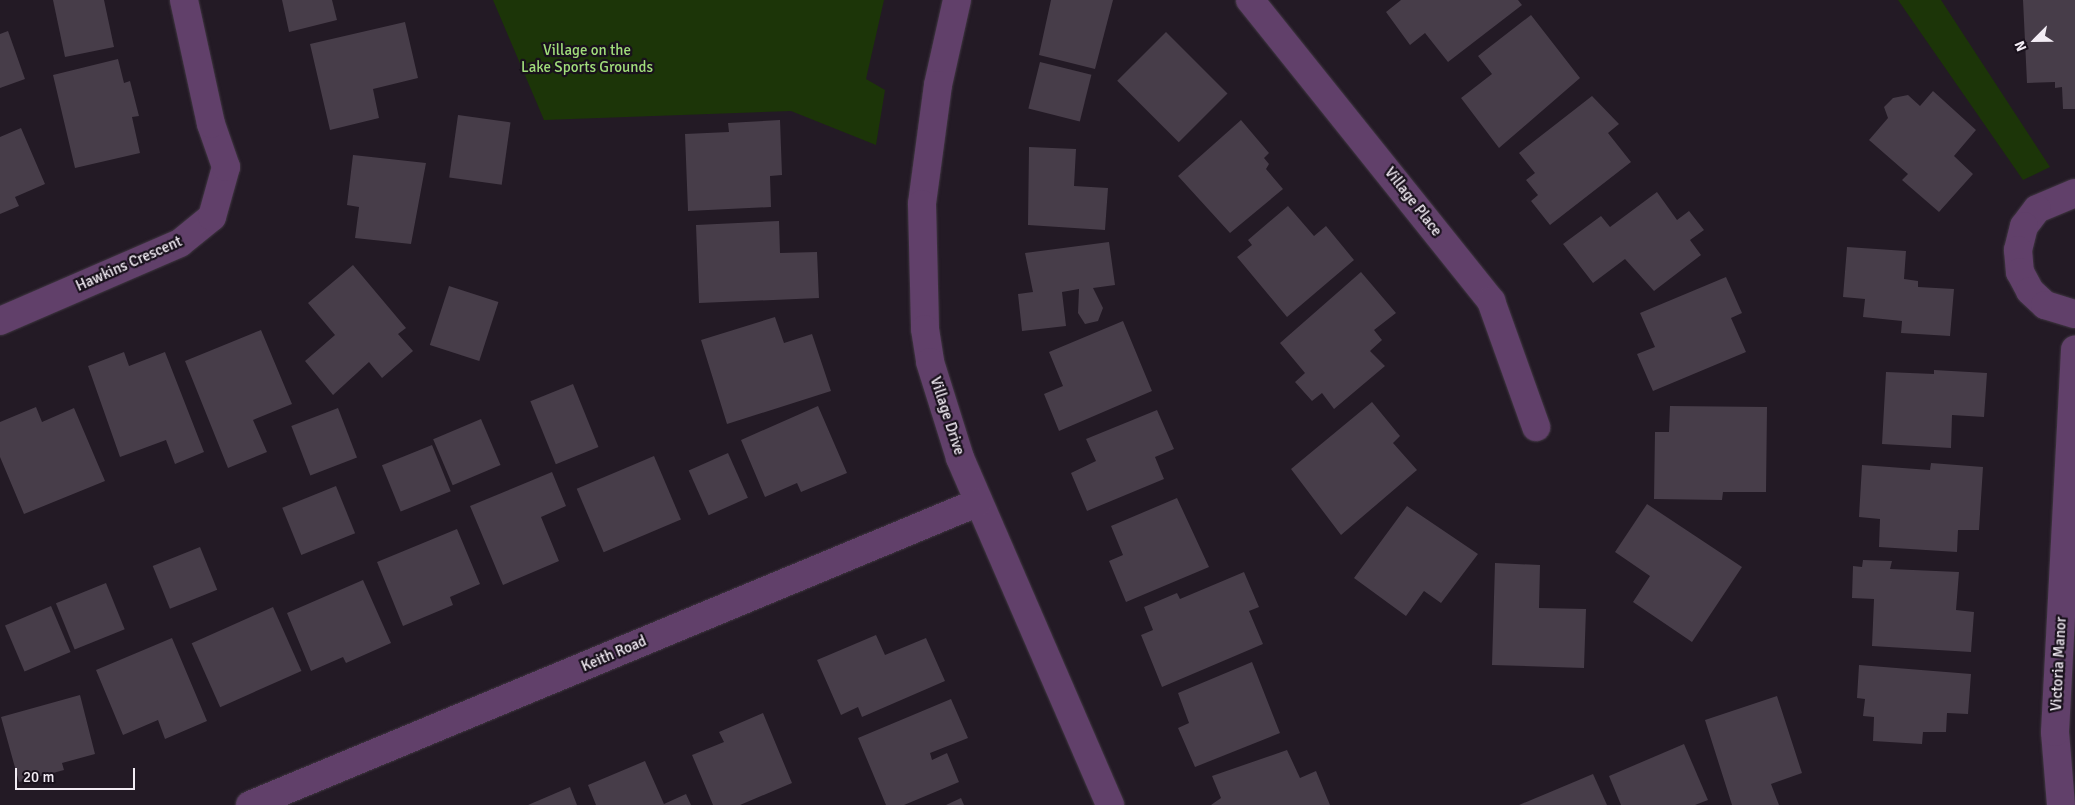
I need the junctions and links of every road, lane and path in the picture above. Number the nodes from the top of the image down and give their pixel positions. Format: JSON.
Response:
{"nodes":[{"id":1,"x":184,"y":0,"type":"edge"},
{"id":2,"x":957,"y":0,"type":"edge"},
{"id":3,"x":1250,"y":0,"type":"edge"},
{"id":4,"x":2075,"y":193,"type":"edge"},
{"id":5,"x":2075,"y":314,"type":"edge"},
{"id":6,"x":0,"y":321,"type":"edge"},
{"id":7,"x":2075,"y":350,"type":"edge"},
{"id":8,"x":1536,"y":427,"type":"dead end"},
{"id":9,"x":979,"y":502,"type":"junction"},
{"id":10,"x":2054,"y":803,"type":"edge"},
{"id":11,"x":250,"y":805,"type":"edge"},
{"id":12,"x":1110,"y":805,"type":"edge"}],
"edges":[{"from":1,"to":6,"type":"street","name":"Hawkins Crescent"},
{"from":2,"to":9,"type":"street","name":"Village Drive"},
{"from":3,"to":8,"type":"street","name":"Village Place"},
{"from":4,"to":5,"type":"street"},
{"from":7,"to":10,"type":"street","name":"Victoria Manor"},
{"from":9,"to":11,"type":"street","name":"Keith Road"},
{"from":9,"to":12,"type":"street","name":"Village Drive"}]}
